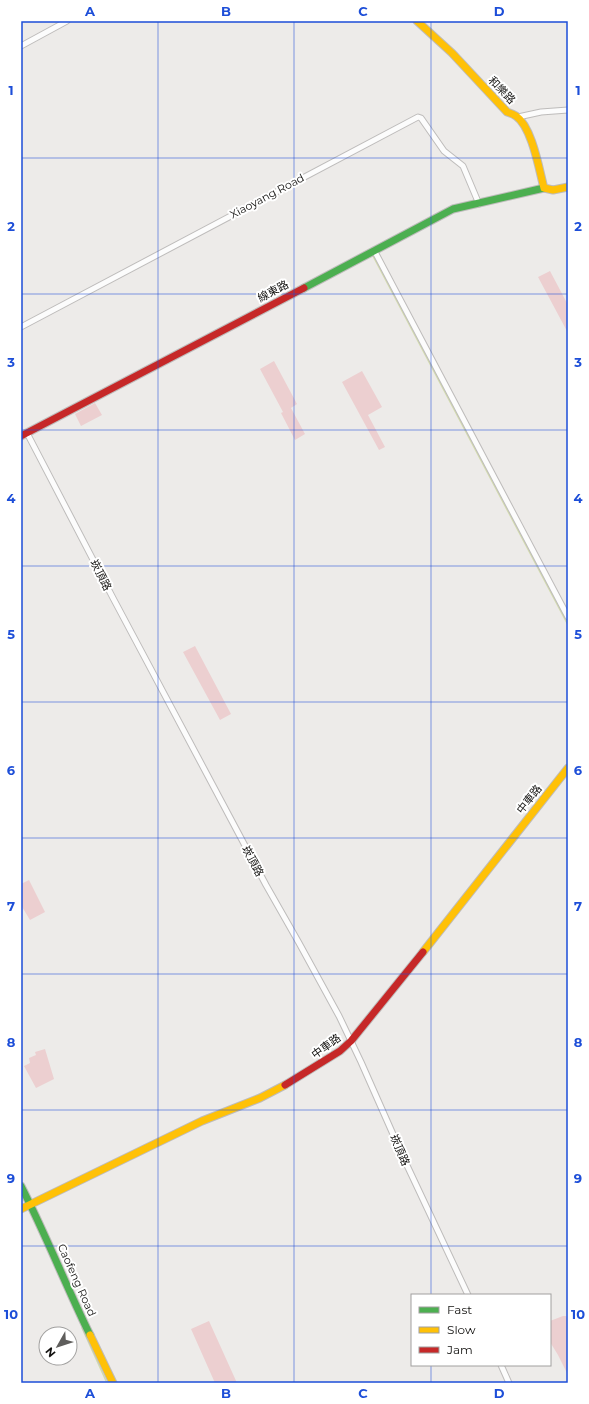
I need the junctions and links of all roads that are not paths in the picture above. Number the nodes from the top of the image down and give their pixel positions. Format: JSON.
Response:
{"nodes":[{"id":1,"x":67,"y":21,"type":"edge"},
{"id":2,"x":417,"y":21,"type":"edge"},
{"id":3,"x":21,"y":46,"type":"edge"},
{"id":4,"x":568,"y":110,"type":"edge"},
{"id":5,"x":518,"y":117,"type":"junction"},
{"id":6,"x":568,"y":187,"type":"edge"},
{"id":7,"x":544,"y":188,"type":"junction"},
{"id":8,"x":479,"y":204,"type":"junction"},
{"id":9,"x":374,"y":250,"type":"junction"},
{"id":10,"x":21,"y":327,"type":"edge"},
{"id":11,"x":24,"y":434,"type":"edge"},
{"id":12,"x":568,"y":617,"type":"edge"},
{"id":13,"x":568,"y":768,"type":"edge"},
{"id":14,"x":351,"y":1041,"type":"junction"},
{"id":15,"x":21,"y":1186,"type":"edge"},
{"id":16,"x":31,"y":1204,"type":"junction"},
{"id":17,"x":21,"y":1209,"type":"edge"},
{"id":18,"x":468,"y":1294,"type":"edge"},
{"id":19,"x":501,"y":1366,"type":"edge"},
{"id":20,"x":113,"y":1383,"type":"edge"},
{"id":21,"x":509,"y":1383,"type":"edge"}],
"edges":[{"from":1,"to":3,"type":"street"},
{"from":2,"to":5,"type":"street","name":"和樂路"},
{"from":4,"to":5,"type":"street"},
{"from":5,"to":7,"type":"street","name":"和樂路"},
{"from":6,"to":7,"type":"street","name":"線東路"},
{"from":7,"to":8,"type":"street","name":"線東路"},
{"from":8,"to":9,"type":"street","name":"線東路"},
{"from":8,"to":10,"type":"street","name":"Xiaoyang Road"},
{"from":9,"to":11,"type":"street","name":"線東路"},
{"from":9,"to":12,"type":"street"},
{"from":11,"to":14,"type":"street","name":"崁頂路"},
{"from":13,"to":14,"type":"street","name":"中車路"},
{"from":14,"to":16,"type":"street","name":"中車路"},
{"from":14,"to":18,"type":"street","name":"崁頂路"},
{"from":15,"to":16,"type":"street","name":"Caofeng Road"},
{"from":16,"to":17,"type":"street","name":"中車路"},
{"from":16,"to":20,"type":"street","name":"Caofeng Road"},
{"from":19,"to":21,"type":"street"}]}
